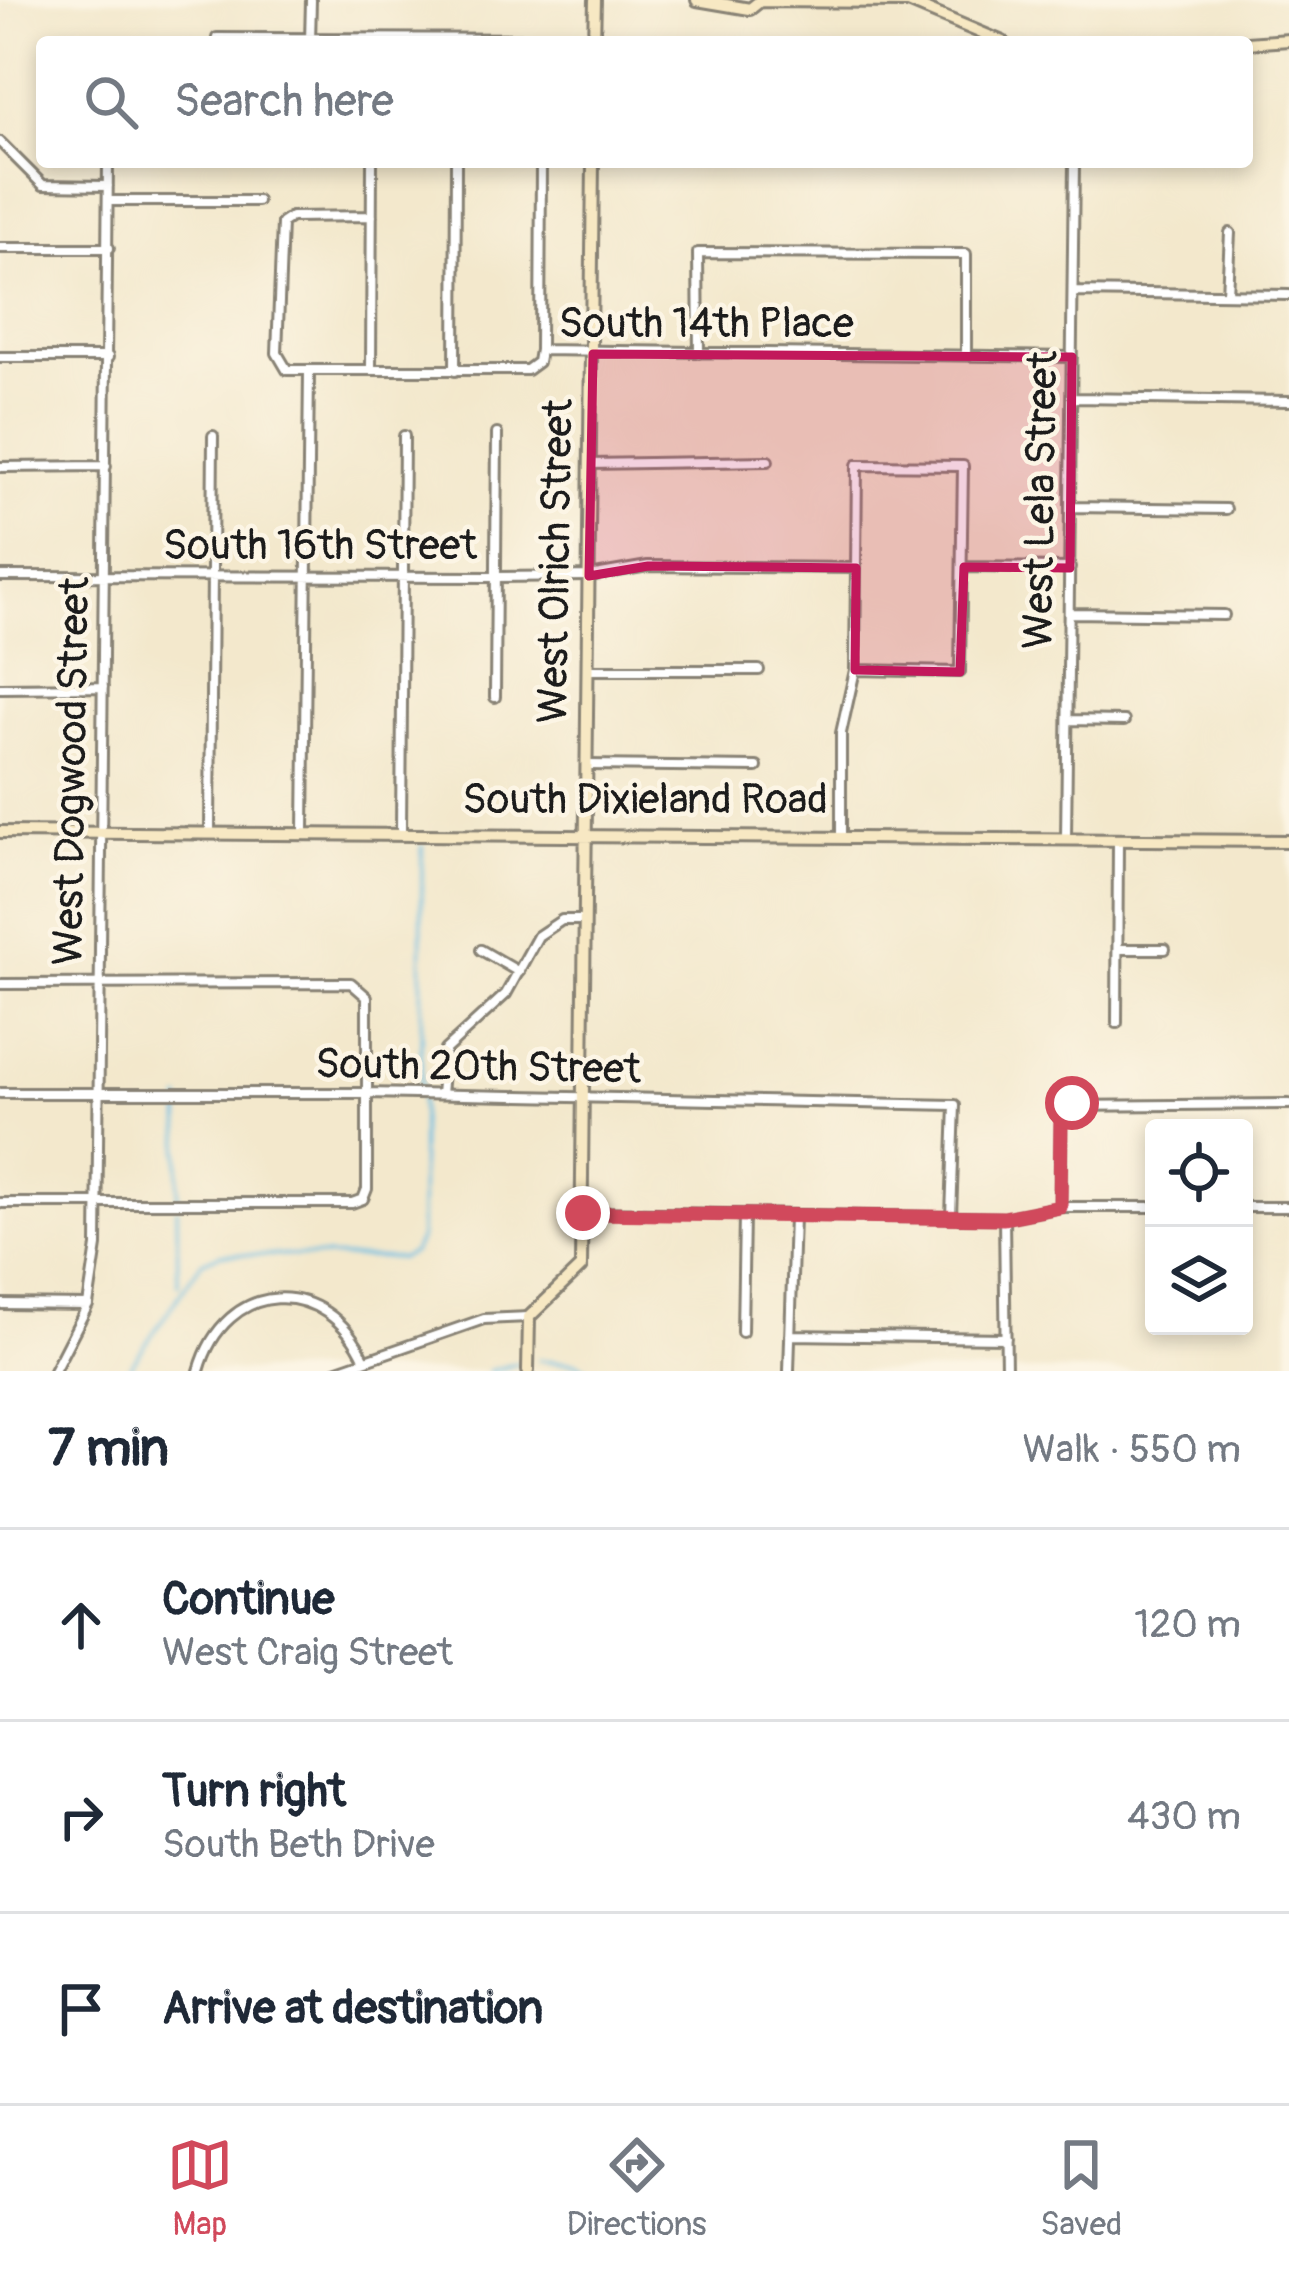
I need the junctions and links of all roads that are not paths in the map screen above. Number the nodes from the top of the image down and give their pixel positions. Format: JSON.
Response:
{"nodes":[{"id":1,"x":311,"y":0,"type":"edge"},
{"id":2,"x":595,"y":0,"type":"edge"},
{"id":3,"x":697,"y":0,"type":"edge"},
{"id":4,"x":759,"y":0,"type":"edge"},
{"id":5,"x":310,"y":36,"type":"edge"},
{"id":6,"x":594,"y":36,"type":"edge"},
{"id":7,"x":990,"y":36,"type":"edge"},
{"id":8,"x":1289,"y":40,"type":"edge"},
{"id":9,"x":1253,"y":43,"type":"edge"},
{"id":10,"x":0,"y":142,"type":"edge"},
{"id":11,"x":108,"y":168,"type":"edge"},
{"id":12,"x":372,"y":168,"type":"edge"},
{"id":13,"x":456,"y":168,"type":"edge"},
{"id":14,"x":541,"y":168,"type":"edge"},
{"id":15,"x":593,"y":168,"type":"edge"},
{"id":16,"x":1074,"y":168,"type":"edge"},
{"id":17,"x":108,"y":186,"type":"junction"},
{"id":18,"x":108,"y":201,"type":"junction"},
{"id":19,"x":257,"y":201,"type":"dead end"},
{"id":20,"x":372,"y":216,"type":"junction"},
{"id":21,"x":1230,"y":233,"type":"dead end"},
{"id":22,"x":0,"y":248,"type":"edge"},
{"id":23,"x":109,"y":248,"type":"junction"},
{"id":24,"x":1073,"y":292,"type":"junction"},
{"id":25,"x":1227,"y":294,"type":"junction"},
{"id":26,"x":1289,"y":295,"type":"edge"},
{"id":27,"x":540,"y":350,"type":"junction"},
{"id":28,"x":699,"y":353,"type":"junction"},
{"id":29,"x":592,"y":354,"type":"junction"},
{"id":30,"x":966,"y":355,"type":"junction"},
{"id":31,"x":108,"y":356,"type":"junction"},
{"id":32,"x":0,"y":357,"type":"edge"},
{"id":33,"x":1072,"y":357,"type":"junction"},
{"id":34,"x":371,"y":370,"type":"junction"},
{"id":35,"x":455,"y":370,"type":"junction"},
{"id":36,"x":308,"y":371,"type":"junction"},
{"id":37,"x":1072,"y":398,"type":"junction"},
{"id":38,"x":1289,"y":401,"type":"edge"},
{"id":39,"x":497,"y":434,"type":"dead end"},
{"id":40,"x":213,"y":436,"type":"dead end"},
{"id":41,"x":404,"y":436,"type":"dead end"},
{"id":42,"x":768,"y":461,"type":"dead end"},
{"id":43,"x":590,"y":464,"type":"junction"},
{"id":44,"x":106,"y":466,"type":"junction"},
{"id":45,"x":0,"y":467,"type":"edge"},
{"id":46,"x":1071,"y":506,"type":"junction"},
{"id":47,"x":1226,"y":509,"type":"dead end"},
{"id":48,"x":964,"y":567,"type":"junction"},
{"id":49,"x":856,"y":568,"type":"junction"},
{"id":50,"x":1070,"y":568,"type":"junction"},
{"id":51,"x":0,"y":576,"type":"edge"},
{"id":52,"x":104,"y":576,"type":"junction"},
{"id":53,"x":213,"y":576,"type":"junction"},
{"id":54,"x":307,"y":576,"type":"junction"},
{"id":55,"x":589,"y":576,"type":"junction"},
{"id":56,"x":402,"y":577,"type":"junction"},
{"id":57,"x":497,"y":577,"type":"junction"},
{"id":58,"x":1070,"y":613,"type":"junction"},
{"id":59,"x":1224,"y":615,"type":"dead end"},
{"id":60,"x":588,"y":670,"type":"junction"},
{"id":61,"x":759,"y":670,"type":"dead end"},
{"id":62,"x":855,"y":670,"type":"junction"},
{"id":63,"x":0,"y":688,"type":"edge"},
{"id":64,"x":103,"y":688,"type":"junction"},
{"id":65,"x":495,"y":697,"type":"dead end"},
{"id":66,"x":1068,"y":720,"type":"junction"},
{"id":67,"x":1124,"y":721,"type":"dead end"},
{"id":68,"x":586,"y":765,"type":"junction"},
{"id":69,"x":758,"y":767,"type":"dead end"},
{"id":70,"x":210,"y":831,"type":"junction"},
{"id":71,"x":304,"y":831,"type":"junction"},
{"id":72,"x":401,"y":831,"type":"junction"},
{"id":73,"x":0,"y":832,"type":"edge"},
{"id":74,"x":101,"y":832,"type":"junction"},
{"id":75,"x":585,"y":833,"type":"junction"},
{"id":76,"x":841,"y":835,"type":"junction"},
{"id":77,"x":1066,"y":839,"type":"junction"},
{"id":78,"x":1118,"y":839,"type":"junction"},
{"id":79,"x":1289,"y":841,"type":"edge"},
{"id":80,"x":585,"y":920,"type":"junction"},
{"id":81,"x":1118,"y":949,"type":"junction"},
{"id":82,"x":1166,"y":949,"type":"dead end"},
{"id":83,"x":481,"y":950,"type":"dead end"},
{"id":84,"x":519,"y":972,"type":"junction"},
{"id":85,"x":100,"y":983,"type":"junction"},
{"id":86,"x":0,"y":984,"type":"edge"},
{"id":87,"x":1117,"y":1023,"type":"dead end"},
{"id":88,"x":0,"y":1093,"type":"edge"},
{"id":89,"x":99,"y":1093,"type":"junction"},
{"id":90,"x":367,"y":1093,"type":"junction"},
{"id":91,"x":441,"y":1094,"type":"junction"},
{"id":92,"x":585,"y":1097,"type":"junction"},
{"id":93,"x":1289,"y":1104,"type":"edge"},
{"id":94,"x":0,"y":1203,"type":"edge"},
{"id":95,"x":98,"y":1203,"type":"junction"},
{"id":96,"x":1060,"y":1207,"type":"junction"},
{"id":97,"x":1145,"y":1207,"type":"edge"},
{"id":98,"x":1253,"y":1207,"type":"edge"},
{"id":99,"x":1289,"y":1207,"type":"edge"},
{"id":100,"x":583,"y":1213,"type":"junction"},
{"id":101,"x":744,"y":1216,"type":"junction"},
{"id":102,"x":951,"y":1216,"type":"junction"},
{"id":103,"x":794,"y":1217,"type":"junction"},
{"id":104,"x":1004,"y":1218,"type":"junction"},
{"id":105,"x":0,"y":1304,"type":"edge"},
{"id":106,"x":88,"y":1305,"type":"junction"},
{"id":107,"x":529,"y":1317,"type":"junction"},
{"id":108,"x":742,"y":1332,"type":"dead end"},
{"id":109,"x":790,"y":1335,"type":"junction"},
{"id":110,"x":1006,"y":1338,"type":"junction"},
{"id":111,"x":364,"y":1360,"type":"junction"},
{"id":112,"x":54,"y":1371,"type":"edge"},
{"id":113,"x":200,"y":1371,"type":"edge"},
{"id":114,"x":335,"y":1371,"type":"edge"},
{"id":115,"x":528,"y":1371,"type":"edge"},
{"id":116,"x":789,"y":1371,"type":"edge"},
{"id":117,"x":1006,"y":1371,"type":"edge"}],
"edges":[{"from":1,"to":5,"type":"street"},
{"from":2,"to":6,"type":"street"},
{"from":3,"to":4,"type":"street"},
{"from":4,"to":7,"type":"street"},
{"from":8,"to":9,"type":"street"},
{"from":10,"to":17,"type":"street"},
{"from":11,"to":17,"type":"street","name":"West Dogwood Street"},
{"from":12,"to":20,"type":"street"},
{"from":13,"to":35,"type":"street"},
{"from":14,"to":27,"type":"street"},
{"from":15,"to":29,"type":"street","name":"West Olrich Street"},
{"from":16,"to":24,"type":"street","name":"West Lela Street"},
{"from":17,"to":18,"type":"street","name":"West Dogwood Street"},
{"from":18,"to":19,"type":"street"},
{"from":18,"to":23,"type":"street","name":"West Dogwood Street"},
{"from":20,"to":34,"type":"street"},
{"from":20,"to":36,"type":"street","name":"South 14th Place"},
{"from":21,"to":25,"type":"street"},
{"from":22,"to":23,"type":"street"},
{"from":23,"to":31,"type":"street","name":"West Dogwood Street"},
{"from":24,"to":25,"type":"street"},
{"from":24,"to":33,"type":"street","name":"West Lela Street"},
{"from":25,"to":26,"type":"street"},
{"from":27,"to":29,"type":"street","name":"South 14th Place"},
{"from":27,"to":35,"type":"street","name":"South 14th Place"},
{"from":28,"to":29,"type":"street","name":"South 14th Place"},
{"from":28,"to":30,"type":"street","name":"South 14th Place"},
{"from":28,"to":30,"type":"street"},
{"from":29,"to":43,"type":"street","name":"West Olrich Street"},
{"from":30,"to":33,"type":"street","name":"South 14th Place"},
{"from":31,"to":32,"type":"street"},
{"from":31,"to":44,"type":"street","name":"West Dogwood Street"},
{"from":33,"to":37,"type":"street","name":"West Lela Street"},
{"from":34,"to":35,"type":"street","name":"South 14th Place"},
{"from":34,"to":36,"type":"street","name":"South 14th Place"},
{"from":36,"to":54,"type":"street"},
{"from":37,"to":38,"type":"street"},
{"from":37,"to":46,"type":"street","name":"West Lela Street"},
{"from":39,"to":57,"type":"street"},
{"from":40,"to":53,"type":"street"},
{"from":41,"to":56,"type":"street"},
{"from":42,"to":43,"type":"street"},
{"from":43,"to":55,"type":"street","name":"West Olrich Street"},
{"from":44,"to":45,"type":"street"},
{"from":44,"to":52,"type":"street","name":"West Dogwood Street"},
{"from":46,"to":47,"type":"street"},
{"from":46,"to":50,"type":"street","name":"West Lela Street"},
{"from":48,"to":49,"type":"street"},
{"from":48,"to":50,"type":"street"},
{"from":48,"to":62,"type":"street"},
{"from":49,"to":55,"type":"street","name":"South 16th Street"},
{"from":49,"to":62,"type":"street"},
{"from":50,"to":58,"type":"street","name":"West Lela Street"},
{"from":51,"to":52,"type":"street","name":"South 16th Street"},
{"from":52,"to":53,"type":"street","name":"South 16th Street"},
{"from":52,"to":64,"type":"street","name":"West Dogwood Street"},
{"from":53,"to":54,"type":"street","name":"South 16th Street"},
{"from":53,"to":70,"type":"street"},
{"from":54,"to":56,"type":"street","name":"South 16th Street"},
{"from":54,"to":71,"type":"street"},
{"from":55,"to":57,"type":"street","name":"South 16th Street"},
{"from":55,"to":60,"type":"street","name":"West Olrich Street"},
{"from":56,"to":57,"type":"street","name":"South 16th Street"},
{"from":56,"to":72,"type":"street"},
{"from":57,"to":65,"type":"street"},
{"from":58,"to":59,"type":"street"},
{"from":58,"to":66,"type":"street","name":"West Lela Street"},
{"from":60,"to":61,"type":"street"},
{"from":60,"to":68,"type":"street","name":"West Olrich Street"},
{"from":62,"to":76,"type":"street"},
{"from":63,"to":64,"type":"street"},
{"from":64,"to":74,"type":"street","name":"West Dogwood Street"},
{"from":66,"to":67,"type":"street"},
{"from":66,"to":77,"type":"street","name":"West Lela Street"},
{"from":68,"to":69,"type":"street"},
{"from":68,"to":75,"type":"street","name":"West Olrich Street"},
{"from":70,"to":71,"type":"street","name":"South Dixieland Road"},
{"from":70,"to":74,"type":"street","name":"South Dixieland Road"},
{"from":71,"to":72,"type":"street","name":"South Dixieland Road"},
{"from":72,"to":75,"type":"street","name":"South Dixieland Road"},
{"from":73,"to":74,"type":"street","name":"South Dixieland Road"},
{"from":74,"to":85,"type":"street","name":"West Dogwood Street"},
{"from":75,"to":76,"type":"street","name":"South Dixieland Road"},
{"from":75,"to":80,"type":"street","name":"West Olrich Street"},
{"from":76,"to":77,"type":"street","name":"South Dixieland Road"},
{"from":77,"to":78,"type":"street","name":"South Dixieland Road"},
{"from":78,"to":79,"type":"street","name":"South Dixieland Road"},
{"from":78,"to":81,"type":"street"},
{"from":80,"to":84,"type":"street"},
{"from":80,"to":92,"type":"street","name":"West Olrich Street"},
{"from":81,"to":82,"type":"street"},
{"from":81,"to":87,"type":"street"},
{"from":83,"to":84,"type":"street"},
{"from":84,"to":91,"type":"street"},
{"from":85,"to":86,"type":"street"},
{"from":85,"to":89,"type":"street","name":"West Dogwood Street"},
{"from":85,"to":90,"type":"street"},
{"from":88,"to":89,"type":"street","name":"South 20th Street"},
{"from":89,"to":90,"type":"street","name":"South 20th Street"},
{"from":89,"to":95,"type":"street","name":"West Dogwood Street"},
{"from":90,"to":91,"type":"street","name":"South 20th Street"},
{"from":90,"to":95,"type":"street"},
{"from":91,"to":92,"type":"street","name":"South 20th Street"},
{"from":92,"to":100,"type":"street","name":"West Olrich Street"},
{"from":92,"to":102,"type":"street","name":"South 20th Street"},
{"from":93,"to":96,"type":"street"},
{"from":94,"to":95,"type":"street"},
{"from":95,"to":106,"type":"street","name":"West Dogwood Street"},
{"from":96,"to":97,"type":"street"},
{"from":96,"to":104,"type":"street"},
{"from":98,"to":99,"type":"street"},
{"from":100,"to":101,"type":"street"},
{"from":100,"to":107,"type":"street","name":"West Olrich Street"},
{"from":101,"to":103,"type":"street"},
{"from":101,"to":108,"type":"street"},
{"from":102,"to":103,"type":"street"},
{"from":102,"to":104,"type":"street"},
{"from":103,"to":109,"type":"street"},
{"from":104,"to":110,"type":"street"},
{"from":105,"to":106,"type":"street"},
{"from":106,"to":112,"type":"street","name":"West Dogwood Street"},
{"from":107,"to":111,"type":"street"},
{"from":107,"to":115,"type":"street"},
{"from":109,"to":110,"type":"street"},
{"from":109,"to":116,"type":"street"},
{"from":110,"to":117,"type":"street"},
{"from":111,"to":113,"type":"street"},
{"from":111,"to":114,"type":"street"}]}
